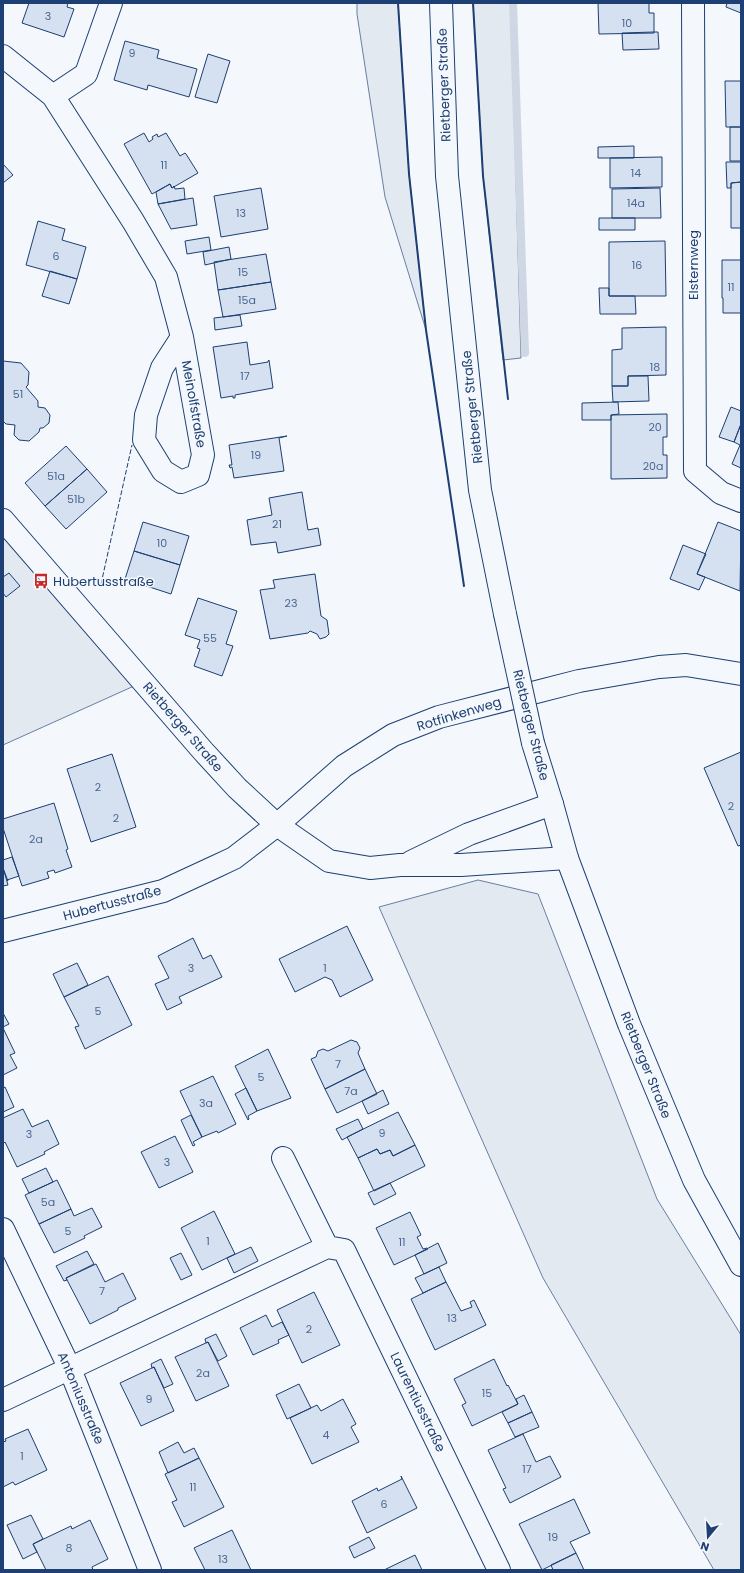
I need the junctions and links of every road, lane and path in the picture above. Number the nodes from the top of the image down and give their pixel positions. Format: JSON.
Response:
{"nodes":[{"id":1,"x":111,"y":3,"type":"edge"},
{"id":2,"x":441,"y":3,"type":"edge"},
{"id":3,"x":692,"y":3,"type":"edge"},
{"id":4,"x":3,"y":56,"type":"edge"},
{"id":5,"x":53,"y":96,"type":"junction"},
{"id":6,"x":182,"y":337,"type":"junction"},
{"id":7,"x":741,"y":501,"type":"edge"},
{"id":8,"x":3,"y":520,"type":"edge"},
{"id":9,"x":741,"y":674,"type":"edge"},
{"id":10,"x":552,"y":804,"type":"junction"},
{"id":11,"x":277,"y":825,"type":"junction"},
{"id":12,"x":567,"y":858,"type":"junction"},
{"id":13,"x":404,"y":865,"type":"junction"},
{"id":14,"x":3,"y":931,"type":"edge"},
{"id":15,"x":283,"y":1158,"type":"dead end"},
{"id":16,"x":3,"y":1229,"type":"edge"},
{"id":17,"x":327,"y":1247,"type":"junction"},
{"id":18,"x":741,"y":1265,"type":"edge"},
{"id":19,"x":70,"y":1369,"type":"junction"},
{"id":20,"x":3,"y":1400,"type":"edge"},
{"id":21,"x":150,"y":1570,"type":"edge"},
{"id":22,"x":500,"y":1570,"type":"edge"}],
"edges":[{"from":1,"to":5,"type":"street"},
{"from":2,"to":10,"type":"street","name":"Rietberger Straße","bridge":true},
{"from":3,"to":7,"type":"street","name":"Elsternweg"},
{"from":4,"to":5,"type":"street","name":"Meinolfstraße"},
{"from":5,"to":6,"type":"street","name":"Meinolfstraße"},
{"from":6,"to":6,"type":"street","name":"Meinolfstraße"},
{"from":8,"to":11,"type":"street","name":"Rietberger Straße"},
{"from":9,"to":11,"type":"street","name":"Rotfinkenweg"},
{"from":10,"to":12,"type":"street","name":"Rietberger Straße"},
{"from":10,"to":13,"type":"street","name":"Rietberger Straße"},
{"from":11,"to":13,"type":"street","name":"Rietberger Straße"},
{"from":11,"to":14,"type":"street","name":"Hubertusstraße"},
{"from":12,"to":13,"type":"street","name":"Rietberger Straße"},
{"from":12,"to":18,"type":"street","name":"Rietberger Straße"},
{"from":15,"to":17,"type":"street"},
{"from":16,"to":19,"type":"street","name":"Antoniusstraße"},
{"from":17,"to":19,"type":"street"},
{"from":17,"to":22,"type":"street","name":"Laurentiusstraße"},
{"from":19,"to":20,"type":"street"},
{"from":19,"to":21,"type":"street","name":"Antoniusstraße"}]}
